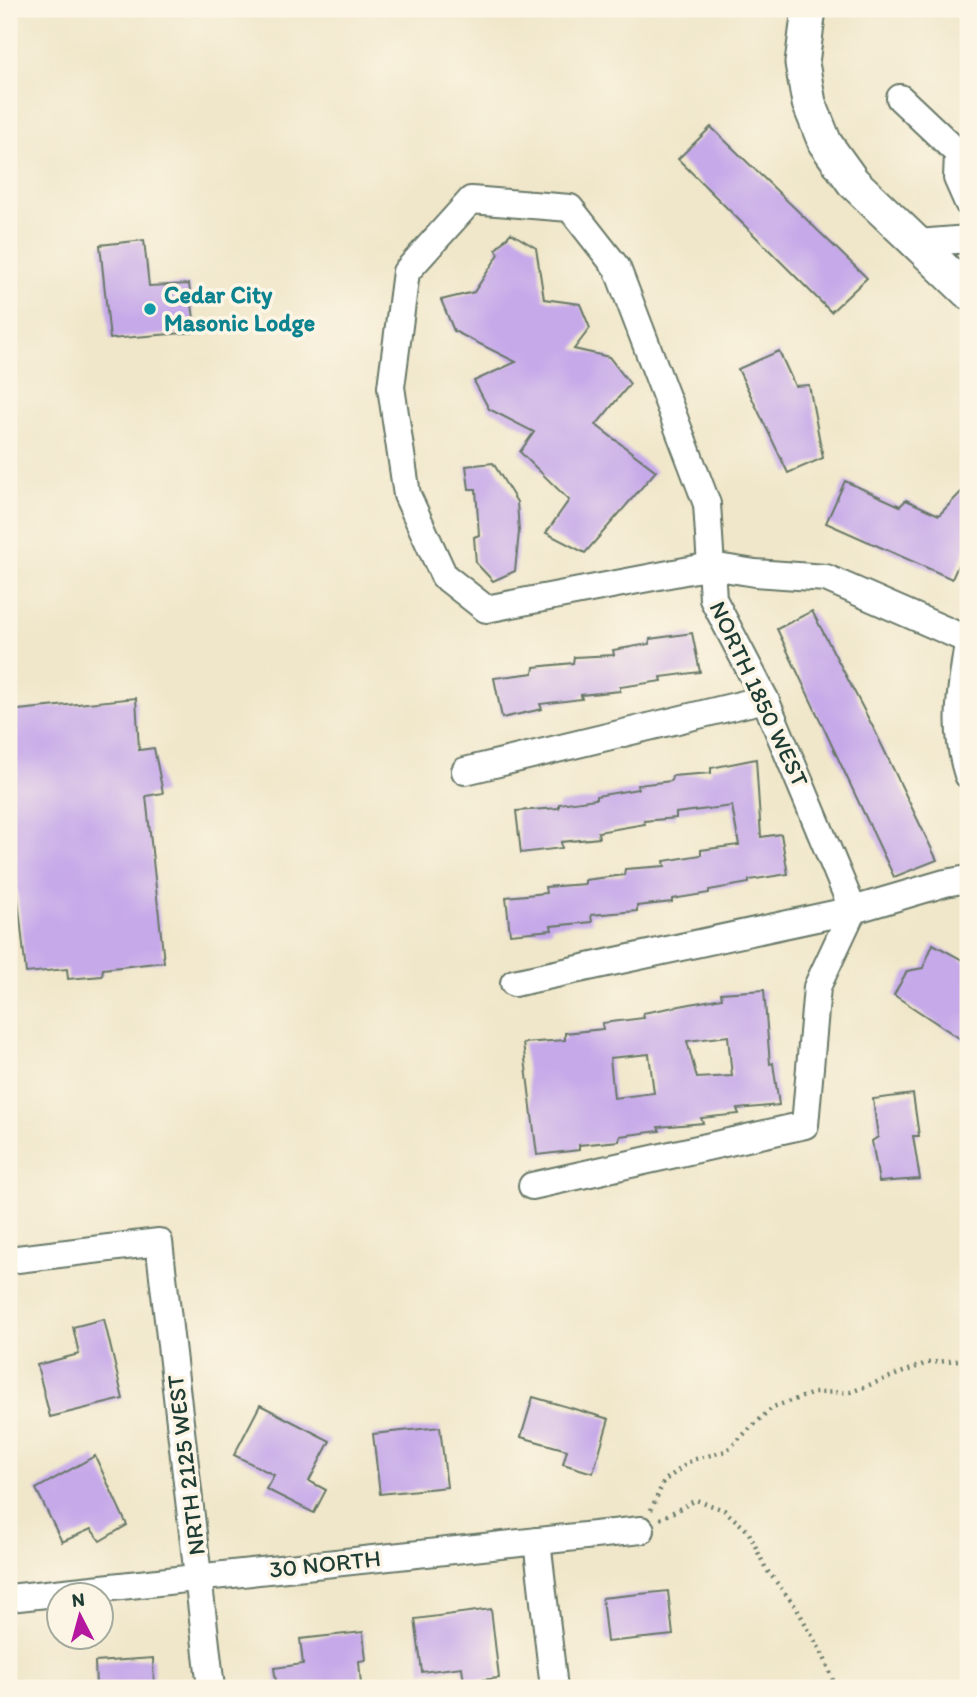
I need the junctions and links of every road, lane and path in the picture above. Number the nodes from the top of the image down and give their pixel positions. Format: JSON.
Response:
{"nodes":[{"id":1,"x":809,"y":9,"type":"edge"},
{"id":2,"x":900,"y":98,"type":"dead end"},
{"id":3,"x":963,"y":149,"type":"edge"},
{"id":4,"x":968,"y":202,"type":"edge"},
{"id":5,"x":968,"y":239,"type":"edge"},
{"id":6,"x":918,"y":243,"type":"junction"},
{"id":7,"x":968,"y":292,"type":"edge"},
{"id":8,"x":711,"y":566,"type":"junction"},
{"id":9,"x":968,"y":642,"type":"edge"},
{"id":10,"x":765,"y":699,"type":"junction"},
{"id":11,"x":465,"y":771,"type":"dead end"},
{"id":12,"x":968,"y":775,"type":"edge"},
{"id":13,"x":968,"y":879,"type":"edge"},
{"id":14,"x":853,"y":910,"type":"junction"},
{"id":15,"x":514,"y":983,"type":"dead end"},
{"id":16,"x":532,"y":1186,"type":"dead end"},
{"id":17,"x":9,"y":1259,"type":"edge"},
{"id":18,"x":968,"y":1359,"type":"edge"},
{"id":19,"x":641,"y":1530,"type":"junction"},
{"id":20,"x":537,"y":1541,"type":"junction"},
{"id":21,"x":200,"y":1577,"type":"junction"},
{"id":22,"x":9,"y":1598,"type":"edge"},
{"id":23,"x":211,"y":1688,"type":"edge"},
{"id":24,"x":554,"y":1688,"type":"edge"},
{"id":25,"x":836,"y":1688,"type":"edge"}],
"edges":[{"from":1,"to":6,"type":"main road"},
{"from":2,"to":3,"type":"street"},
{"from":3,"to":4,"type":"street"},
{"from":5,"to":6,"type":"street"},
{"from":6,"to":7,"type":"main road"},
{"from":8,"to":8,"type":"street","name":"NORTH 1850 WEST"},
{"from":8,"to":9,"type":"street"},
{"from":8,"to":10,"type":"street","name":"NORTH 1850 WEST"},
{"from":9,"to":12,"type":"street"},
{"from":10,"to":11,"type":"street"},
{"from":10,"to":14,"type":"street","name":"NORTH 1850 WEST"},
{"from":13,"to":14,"type":"street"},
{"from":14,"to":15,"type":"street"},
{"from":14,"to":16,"type":"street"},
{"from":17,"to":21,"type":"street","name":"NRTH 2125 WEST"},
{"from":18,"to":19,"type":"path"},
{"from":19,"to":20,"type":"street","name":"30 NORTH"},
{"from":19,"to":25,"type":"path"},
{"from":20,"to":21,"type":"street","name":"30 NORTH"},
{"from":20,"to":24,"type":"street"},
{"from":21,"to":22,"type":"street","name":"30 NORTH"},
{"from":21,"to":23,"type":"street","name":"NRTH 2125 WEST"}]}
